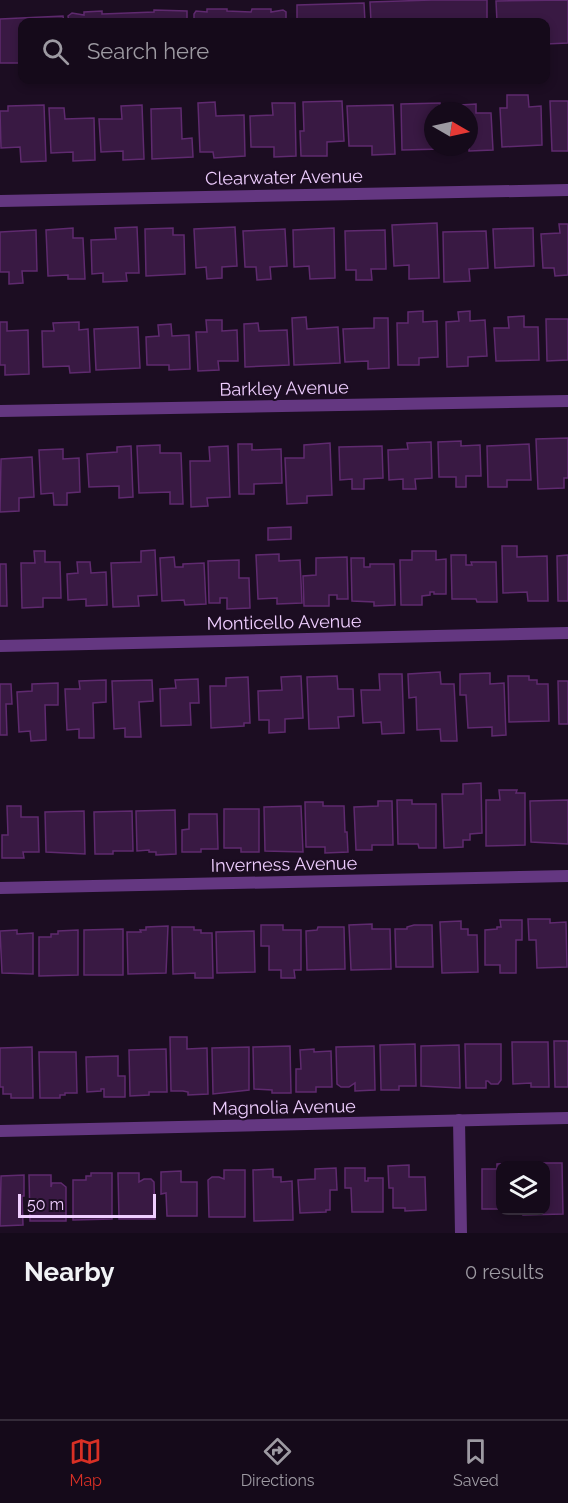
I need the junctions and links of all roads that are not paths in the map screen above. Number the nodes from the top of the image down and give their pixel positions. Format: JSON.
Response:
{"nodes":[{"id":1,"x":568,"y":190,"type":"edge"},
{"id":2,"x":0,"y":201,"type":"edge"},
{"id":3,"x":568,"y":401,"type":"edge"},
{"id":4,"x":0,"y":411,"type":"edge"},
{"id":5,"x":568,"y":633,"type":"edge"},
{"id":6,"x":0,"y":646,"type":"edge"},
{"id":7,"x":568,"y":876,"type":"edge"},
{"id":8,"x":0,"y":888,"type":"edge"},
{"id":9,"x":568,"y":1118,"type":"edge"},
{"id":10,"x":459,"y":1120,"type":"junction"},
{"id":11,"x":0,"y":1131,"type":"edge"},
{"id":12,"x":461,"y":1233,"type":"edge"}],
"edges":[{"from":1,"to":2,"type":"street","name":"Clearwater Avenue"},
{"from":3,"to":4,"type":"street","name":"Barkley Avenue"},
{"from":5,"to":6,"type":"street","name":"Monticello Avenue"},
{"from":7,"to":8,"type":"street","name":"Inverness Avenue"},
{"from":9,"to":10,"type":"street","name":"Magnolia Avenue"},
{"from":10,"to":11,"type":"street","name":"Magnolia Avenue"},
{"from":10,"to":12,"type":"street"}]}
